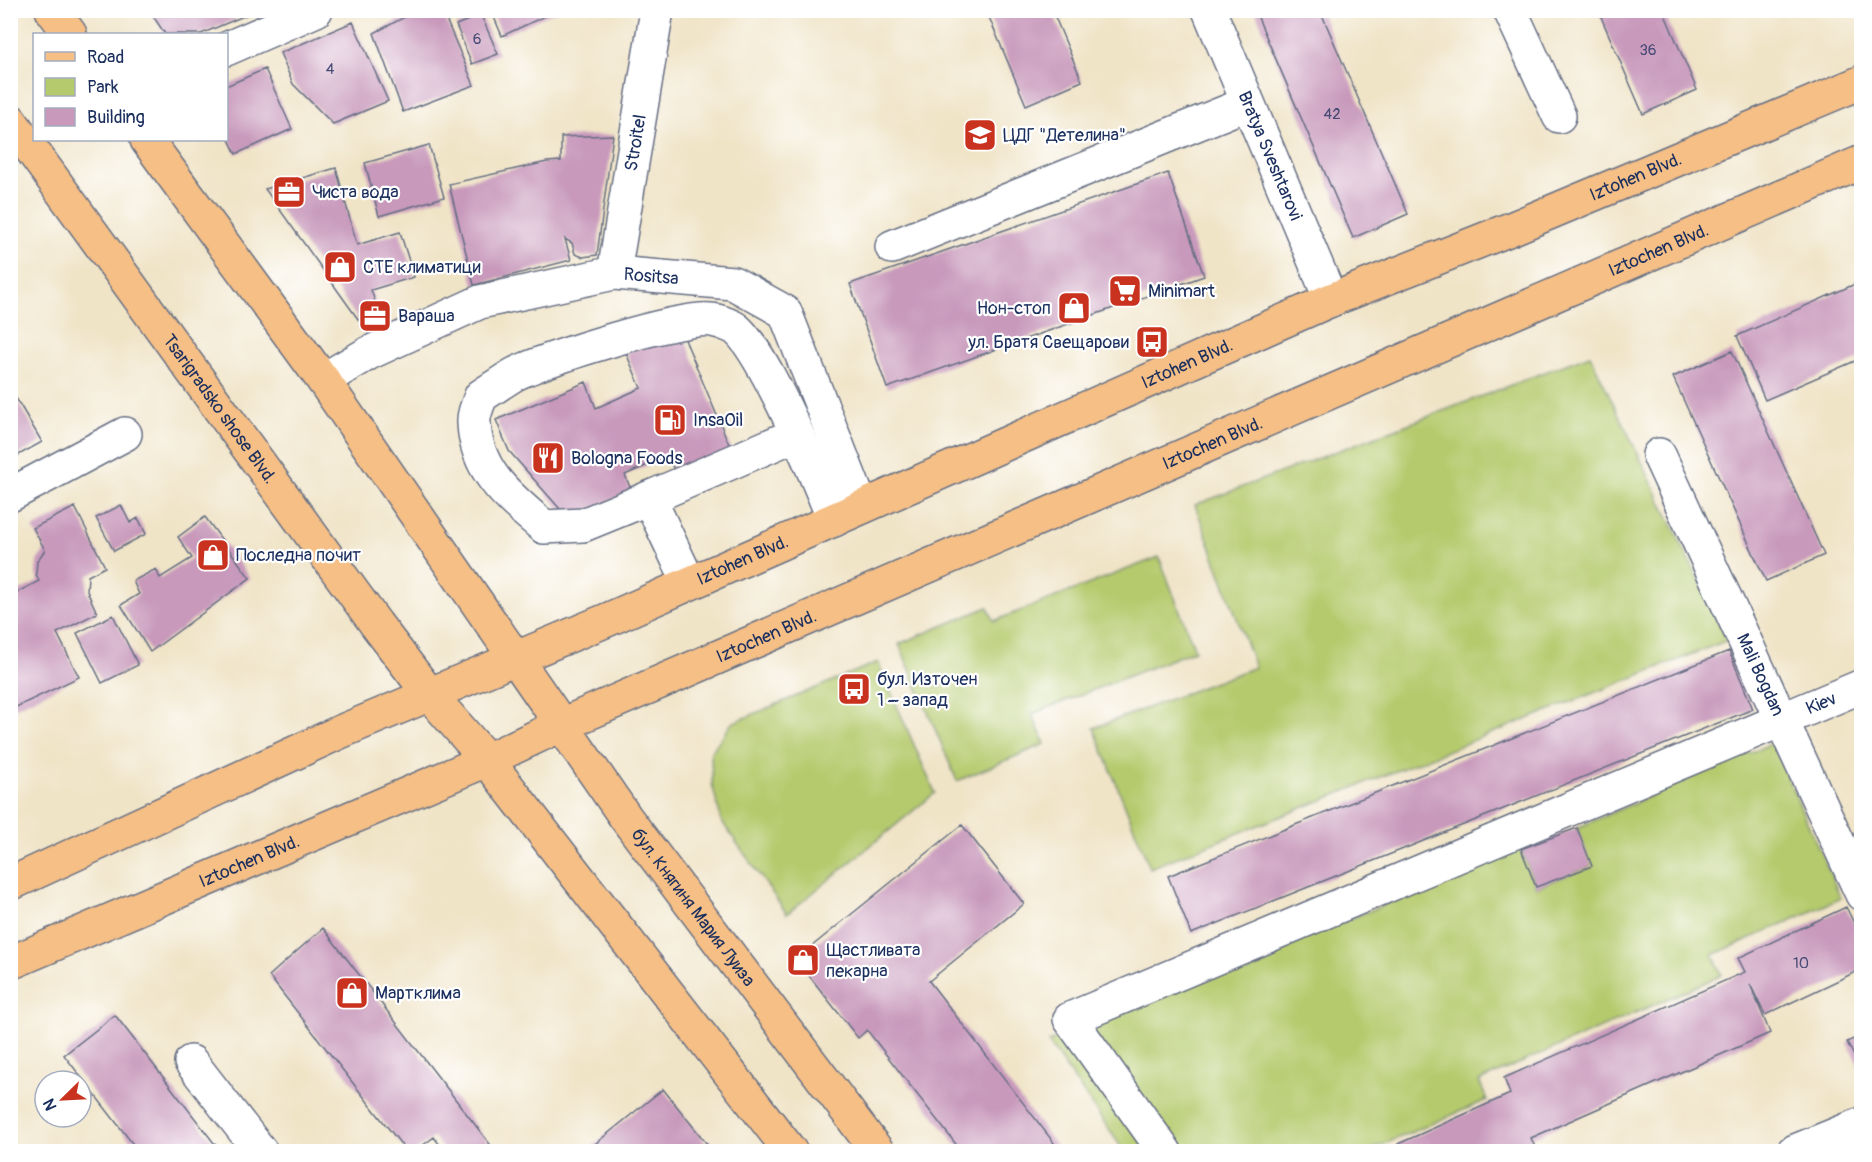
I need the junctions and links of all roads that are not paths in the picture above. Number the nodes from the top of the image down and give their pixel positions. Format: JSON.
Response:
{"nodes":[{"id":1,"x":52,"y":10,"type":"edge"},
{"id":2,"x":316,"y":10,"type":"edge"},
{"id":3,"x":657,"y":10,"type":"edge"},
{"id":4,"x":1209,"y":10,"type":"edge"},
{"id":5,"x":1510,"y":10,"type":"edge"},
{"id":6,"x":69,"y":33,"type":"edge"},
{"id":7,"x":228,"y":48,"type":"edge"},
{"id":8,"x":1862,"y":82,"type":"edge"},
{"id":9,"x":1246,"y":104,"type":"junction"},
{"id":10,"x":1559,"y":116,"type":"dead end"},
{"id":11,"x":10,"y":120,"type":"edge"},
{"id":12,"x":148,"y":141,"type":"edge"},
{"id":13,"x":1862,"y":162,"type":"edge"},
{"id":14,"x":892,"y":247,"type":"dead end"},
{"id":15,"x":614,"y":273,"type":"junction"},
{"id":16,"x":1331,"y":300,"type":"junction"},
{"id":17,"x":323,"y":380,"type":"junction"},
{"id":18,"x":125,"y":434,"type":"dead end"},
{"id":19,"x":797,"y":434,"type":"junction"},
{"id":20,"x":1659,"y":456,"type":"dead end"},
{"id":21,"x":10,"y":495,"type":"edge"},
{"id":22,"x":649,"y":498,"type":"junction"},
{"id":23,"x":847,"y":513,"type":"junction"},
{"id":24,"x":689,"y":583,"type":"junction"},
{"id":25,"x":516,"y":656,"type":"junction"},
{"id":26,"x":1862,"y":686,"type":"edge"},
{"id":27,"x":430,"y":695,"type":"junction"},
{"id":28,"x":1780,"y":721,"type":"junction"},
{"id":29,"x":561,"y":725,"type":"junction"},
{"id":30,"x":487,"y":760,"type":"junction"},
{"id":31,"x":10,"y":884,"type":"edge"},
{"id":32,"x":1862,"y":894,"type":"edge"},
{"id":33,"x":10,"y":963,"type":"edge"},
{"id":34,"x":191,"y":1062,"type":"dead end"},
{"id":35,"x":1862,"y":1124,"type":"edge"},
{"id":36,"x":261,"y":1152,"type":"edge"},
{"id":37,"x":790,"y":1152,"type":"edge"},
{"id":38,"x":878,"y":1152,"type":"edge"},
{"id":39,"x":1165,"y":1152,"type":"edge"},
{"id":40,"x":1793,"y":1152,"type":"edge"}],
"edges":[{"from":1,"to":6,"type":"main road"},
{"from":2,"to":7,"type":"street"},
{"from":3,"to":15,"type":"street","name":"Stroitel"},
{"from":4,"to":9,"type":"street","name":"Bratya Sveshtarovi"},
{"from":5,"to":10,"type":"street"},
{"from":8,"to":16,"type":"main road","name":"Iztohen Blvd."},
{"from":9,"to":14,"type":"street"},
{"from":9,"to":16,"type":"street","name":"Bratya Sveshtarovi"},
{"from":11,"to":27,"type":"main road","name":"Tsarigradsko shose Blvd."},
{"from":12,"to":17,"type":"main road"},
{"from":13,"to":29,"type":"main road","name":"Iztochen Blvd."},
{"from":15,"to":17,"type":"street","name":"Rositsa"},
{"from":15,"to":23,"type":"street","name":"Rositsa"},
{"from":16,"to":23,"type":"main road","name":"Iztohen Blvd."},
{"from":17,"to":25,"type":"main road"},
{"from":18,"to":21,"type":"street"},
{"from":19,"to":22,"type":"street"},
{"from":19,"to":22,"type":"street"},
{"from":19,"to":23,"type":"street"},
{"from":20,"to":28,"type":"street","name":"Mali Bogdan"},
{"from":22,"to":24,"type":"street"},
{"from":23,"to":24,"type":"main road","name":"Iztohen Blvd."},
{"from":24,"to":25,"type":"main road","name":"Iztohen Blvd."},
{"from":25,"to":27,"type":"main road","name":"Iztohen Blvd."},
{"from":25,"to":29,"type":"main road","name":"бул. Княгиня Мария Луиза"},
{"from":26,"to":28,"type":"street","name":"Kiev"},
{"from":27,"to":30,"type":"main road"},
{"from":27,"to":31,"type":"main road"},
{"from":28,"to":32,"type":"street","name":"Mali Bogdan"},
{"from":28,"to":39,"type":"street","name":"Kiev"},
{"from":29,"to":30,"type":"main road","name":"Iztochen Blvd."},
{"from":29,"to":38,"type":"main road","name":"бул. Княгиня Мария Луиза"},
{"from":30,"to":33,"type":"main road","name":"Iztochen Blvd."},
{"from":30,"to":37,"type":"main road"},
{"from":34,"to":36,"type":"street"},
{"from":35,"to":40,"type":"street"}]}
